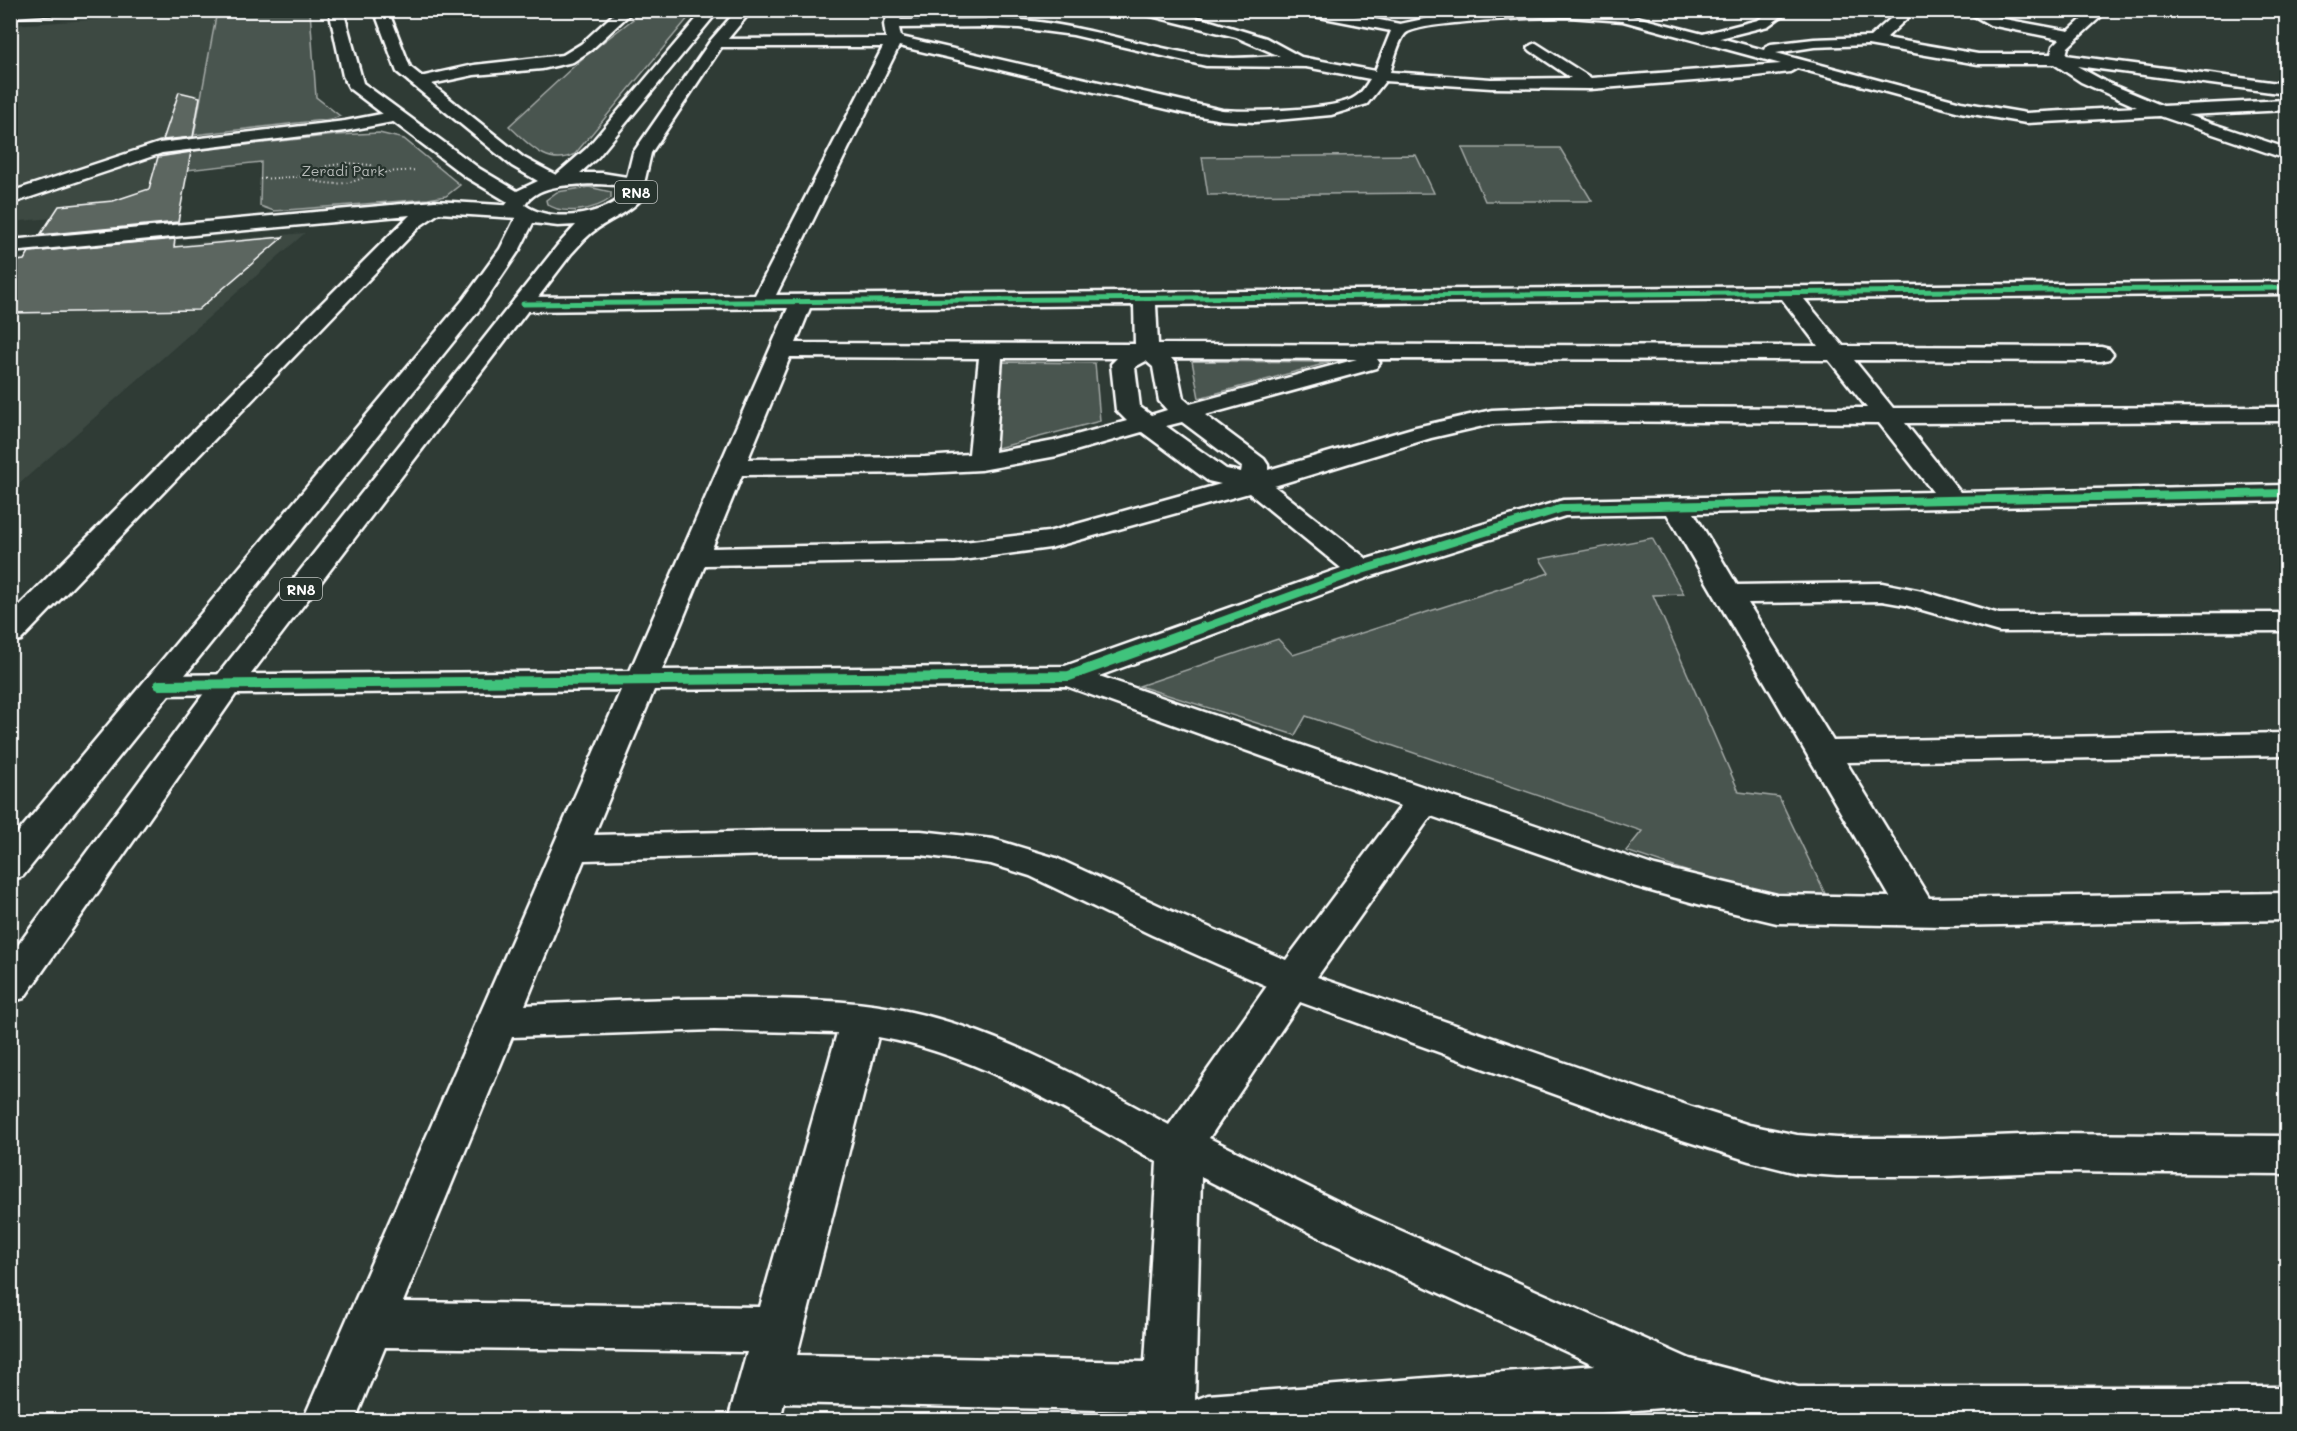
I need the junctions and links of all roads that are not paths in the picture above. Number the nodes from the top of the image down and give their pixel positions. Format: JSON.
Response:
{"nodes":[{"id":1,"x":60,"y":10,"type":"edge"},
{"id":2,"x":336,"y":10,"type":"edge"},
{"id":3,"x":381,"y":10,"type":"edge"},
{"id":4,"x":627,"y":10,"type":"edge"},
{"id":5,"x":712,"y":10,"type":"edge"},
{"id":6,"x":745,"y":10,"type":"edge"},
{"id":7,"x":1144,"y":10,"type":"edge"},
{"id":8,"x":1206,"y":10,"type":"edge"},
{"id":9,"x":1304,"y":10,"type":"edge"},
{"id":10,"x":1470,"y":10,"type":"edge"},
{"id":11,"x":1784,"y":10,"type":"edge"},
{"id":12,"x":1909,"y":10,"type":"edge"},
{"id":13,"x":1971,"y":10,"type":"edge"},
{"id":14,"x":2102,"y":10,"type":"edge"},
{"id":15,"x":10,"y":13,"type":"edge"},
{"id":16,"x":1541,"y":13,"type":"edge"},
{"id":17,"x":1497,"y":16,"type":"junction"},
{"id":18,"x":994,"y":17,"type":"edge"},
{"id":19,"x":1179,"y":18,"type":"junction"},
{"id":20,"x":894,"y":29,"type":"edge"},
{"id":21,"x":1402,"y":29,"type":"junction"},
{"id":22,"x":2070,"y":36,"type":"junction"},
{"id":23,"x":1704,"y":38,"type":"junction"},
{"id":24,"x":1873,"y":42,"type":"junction"},
{"id":25,"x":716,"y":43,"type":"junction"},
{"id":26,"x":1536,"y":48,"type":"dead end"},
{"id":27,"x":1755,"y":51,"type":"junction"},
{"id":28,"x":2058,"y":59,"type":"junction"},
{"id":29,"x":1298,"y":62,"type":"junction"},
{"id":30,"x":1806,"y":64,"type":"junction"},
{"id":31,"x":1381,"y":76,"type":"junction"},
{"id":32,"x":417,"y":82,"type":"junction"},
{"id":33,"x":1590,"y":84,"type":"junction"},
{"id":34,"x":2286,"y":89,"type":"edge"},
{"id":35,"x":2286,"y":105,"type":"edge"},
{"id":36,"x":2163,"y":113,"type":"junction"},
{"id":37,"x":397,"y":116,"type":"junction"},
{"id":38,"x":465,"y":122,"type":"junction"},
{"id":39,"x":418,"y":131,"type":"junction"},
{"id":40,"x":2284,"y":152,"type":"edge"},
{"id":41,"x":592,"y":153,"type":"junction"},
{"id":42,"x":642,"y":153,"type":"junction"},
{"id":43,"x":518,"y":162,"type":"junction"},
{"id":44,"x":473,"y":173,"type":"junction"},
{"id":45,"x":557,"y":182,"type":"junction"},
{"id":46,"x":634,"y":188,"type":"junction"},
{"id":47,"x":10,"y":198,"type":"edge"},
{"id":48,"x":520,"y":206,"type":"junction"},
{"id":49,"x":435,"y":207,"type":"junction"},
{"id":50,"x":614,"y":211,"type":"junction"},
{"id":51,"x":10,"y":246,"type":"edge"},
{"id":52,"x":537,"y":249,"type":"junction"},
{"id":53,"x":2282,"y":291,"type":"edge"},
{"id":54,"x":1788,"y":293,"type":"junction"},
{"id":55,"x":1145,"y":298,"type":"junction"},
{"id":56,"x":802,"y":301,"type":"junction"},
{"id":57,"x":762,"y":302,"type":"junction"},
{"id":58,"x":523,"y":304,"type":"junction"},
{"id":59,"x":780,"y":350,"type":"junction"},
{"id":60,"x":990,"y":351,"type":"junction"},
{"id":61,"x":1147,"y":351,"type":"junction"},
{"id":62,"x":1408,"y":352,"type":"junction"},
{"id":63,"x":1836,"y":353,"type":"junction"},
{"id":64,"x":2101,"y":354,"type":"dead end"},
{"id":65,"x":1184,"y":414,"type":"junction"},
{"id":66,"x":2286,"y":414,"type":"edge"},
{"id":67,"x":1886,"y":416,"type":"junction"},
{"id":68,"x":1148,"y":424,"type":"junction"},
{"id":69,"x":981,"y":462,"type":"junction"},
{"id":70,"x":731,"y":467,"type":"junction"},
{"id":71,"x":1254,"y":483,"type":"junction"},
{"id":72,"x":2286,"y":493,"type":"edge"},
{"id":73,"x":1952,"y":499,"type":"junction"},
{"id":74,"x":1675,"y":505,"type":"junction"},
{"id":75,"x":693,"y":557,"type":"junction"},
{"id":76,"x":1362,"y":570,"type":"junction"},
{"id":77,"x":1728,"y":594,"type":"junction"},
{"id":78,"x":2286,"y":622,"type":"edge"},
{"id":79,"x":10,"y":633,"type":"edge"},
{"id":80,"x":1069,"y":676,"type":"junction"},
{"id":81,"x":642,"y":680,"type":"junction"},
{"id":82,"x":227,"y":684,"type":"junction"},
{"id":83,"x":159,"y":685,"type":"junction"},
{"id":84,"x":2286,"y":744,"type":"edge"},
{"id":85,"x":1822,"y":752,"type":"junction"},
{"id":86,"x":1423,"y":801,"type":"junction"},
{"id":87,"x":571,"y":848,"type":"junction"},
{"id":88,"x":10,"y":867,"type":"edge"},
{"id":89,"x":1917,"y":911,"type":"junction"},
{"id":90,"x":2280,"y":915,"type":"edge"},
{"id":91,"x":1292,"y":981,"type":"junction"},
{"id":92,"x":10,"y":987,"type":"edge"},
{"id":93,"x":862,"y":1018,"type":"junction"},
{"id":94,"x":497,"y":1022,"type":"junction"},
{"id":95,"x":1180,"y":1149,"type":"junction"},
{"id":96,"x":2286,"y":1155,"type":"edge"},
{"id":97,"x":369,"y":1324,"type":"junction"},
{"id":98,"x":779,"y":1330,"type":"junction"},
{"id":99,"x":1685,"y":1382,"type":"junction"},
{"id":100,"x":760,"y":1399,"type":"edge"},
{"id":101,"x":1168,"y":1403,"type":"edge"},
{"id":102,"x":2286,"y":1412,"type":"edge"},
{"id":103,"x":329,"y":1420,"type":"edge"},
{"id":104,"x":1208,"y":1420,"type":"edge"}],
"edges":[{"from":1,"to":15,"type":"street"},
{"from":2,"to":37,"type":"street"},
{"from":3,"to":32,"type":"street"},
{"from":4,"to":32,"type":"street"},
{"from":5,"to":41,"type":"street","number":"RN8"},
{"from":6,"to":25,"type":"street","number":"RN8"},
{"from":7,"to":19,"type":"street"},
{"from":8,"to":19,"type":"street"},
{"from":9,"to":21,"type":"street"},
{"from":10,"to":17,"type":"street"},
{"from":11,"to":23,"type":"street"},
{"from":12,"to":24,"type":"street"},
{"from":13,"to":22,"type":"street"},
{"from":14,"to":22,"type":"street"},
{"from":16,"to":17,"type":"street"},
{"from":16,"to":23,"type":"street"},
{"from":17,"to":21,"type":"street"},
{"from":18,"to":20,"type":"street"},
{"from":18,"to":29,"type":"street"},
{"from":19,"to":29,"type":"street"},
{"from":20,"to":25,"type":"street"},
{"from":20,"to":31,"type":"street"},
{"from":20,"to":57,"type":"street"},
{"from":21,"to":31,"type":"street"},
{"from":22,"to":28,"type":"street"},
{"from":23,"to":27,"type":"street"},
{"from":24,"to":27,"type":"street"},
{"from":24,"to":28,"type":"street"},
{"from":25,"to":42,"type":"street","number":"RN8"},
{"from":26,"to":33,"type":"street"},
{"from":27,"to":30,"type":"street"},
{"from":28,"to":34,"type":"street"},
{"from":28,"to":36,"type":"street"},
{"from":29,"to":31,"type":"street"},
{"from":30,"to":33,"type":"street"},
{"from":30,"to":36,"type":"street"},
{"from":31,"to":33,"type":"street"},
{"from":32,"to":38,"type":"street"},
{"from":35,"to":36,"type":"street"},
{"from":36,"to":40,"type":"street"},
{"from":37,"to":39,"type":"street"},
{"from":37,"to":47,"type":"street"},
{"from":38,"to":39,"type":"street"},
{"from":38,"to":43,"type":"street"},
{"from":39,"to":44,"type":"street"},
{"from":41,"to":42,"type":"street"},
{"from":41,"to":45,"type":"street","number":"RN8"},
{"from":42,"to":46,"type":"street","number":"RN8"},
{"from":43,"to":44,"type":"street"},
{"from":43,"to":45,"type":"street"},
{"from":44,"to":48,"type":"street"},
{"from":45,"to":46,"type":"street","number":"RN8"},
{"from":45,"to":48,"type":"street","number":"RN8"},
{"from":46,"to":50,"type":"street","number":"RN8"},
{"from":48,"to":49,"type":"street"},
{"from":48,"to":50,"type":"street","number":"RN8"},
{"from":48,"to":52,"type":"street","number":"RN8"},
{"from":49,"to":51,"type":"street"},
{"from":49,"to":79,"type":"street"},
{"from":50,"to":52,"type":"street","number":"RN8"},
{"from":52,"to":58,"type":"street","number":"RN8"},
{"from":52,"to":83,"type":"street","number":"RN8"},
{"from":53,"to":54,"type":"street"},
{"from":54,"to":55,"type":"street"},
{"from":54,"to":63,"type":"street"},
{"from":55,"to":56,"type":"street"},
{"from":55,"to":61,"type":"street"},
{"from":56,"to":57,"type":"street"},
{"from":56,"to":59,"type":"street"},
{"from":57,"to":58,"type":"street"},
{"from":58,"to":82,"type":"street","number":"RN8"},
{"from":59,"to":60,"type":"street"},
{"from":59,"to":70,"type":"street"},
{"from":60,"to":61,"type":"street"},
{"from":60,"to":69,"type":"street"},
{"from":61,"to":62,"type":"street"},
{"from":61,"to":65,"type":"street"},
{"from":61,"to":68,"type":"street"},
{"from":62,"to":63,"type":"street"},
{"from":62,"to":65,"type":"street"},
{"from":63,"to":64,"type":"street"},
{"from":63,"to":67,"type":"street"},
{"from":65,"to":68,"type":"street"},
{"from":65,"to":71,"type":"street"},
{"from":66,"to":67,"type":"street"},
{"from":67,"to":71,"type":"street"},
{"from":67,"to":73,"type":"street"},
{"from":68,"to":69,"type":"street"},
{"from":68,"to":71,"type":"street"},
{"from":69,"to":70,"type":"street"},
{"from":70,"to":75,"type":"street"},
{"from":71,"to":75,"type":"street"},
{"from":71,"to":76,"type":"street"},
{"from":72,"to":73,"type":"street"},
{"from":73,"to":74,"type":"street"},
{"from":74,"to":76,"type":"street"},
{"from":74,"to":77,"type":"street"},
{"from":75,"to":81,"type":"street"},
{"from":76,"to":80,"type":"street"},
{"from":77,"to":78,"type":"street"},
{"from":77,"to":85,"type":"street"},
{"from":80,"to":81,"type":"street"},
{"from":80,"to":86,"type":"street"},
{"from":81,"to":82,"type":"street"},
{"from":81,"to":87,"type":"street"},
{"from":82,"to":83,"type":"street"},
{"from":82,"to":92,"type":"street","number":"RN8"},
{"from":83,"to":88,"type":"street","number":"RN8"},
{"from":84,"to":85,"type":"street"},
{"from":85,"to":89,"type":"street"},
{"from":86,"to":89,"type":"street"},
{"from":86,"to":91,"type":"street"},
{"from":87,"to":91,"type":"street"},
{"from":87,"to":94,"type":"street"},
{"from":89,"to":90,"type":"street"},
{"from":91,"to":95,"type":"street"},
{"from":91,"to":96,"type":"street"},
{"from":93,"to":94,"type":"street"},
{"from":93,"to":95,"type":"street"},
{"from":93,"to":98,"type":"street"},
{"from":94,"to":97,"type":"street"},
{"from":95,"to":99,"type":"street"},
{"from":95,"to":101,"type":"street"},
{"from":97,"to":98,"type":"street"},
{"from":97,"to":103,"type":"street"},
{"from":98,"to":100,"type":"street"},
{"from":99,"to":102,"type":"street"},
{"from":99,"to":104,"type":"street"},
{"from":100,"to":101,"type":"street"}]}
